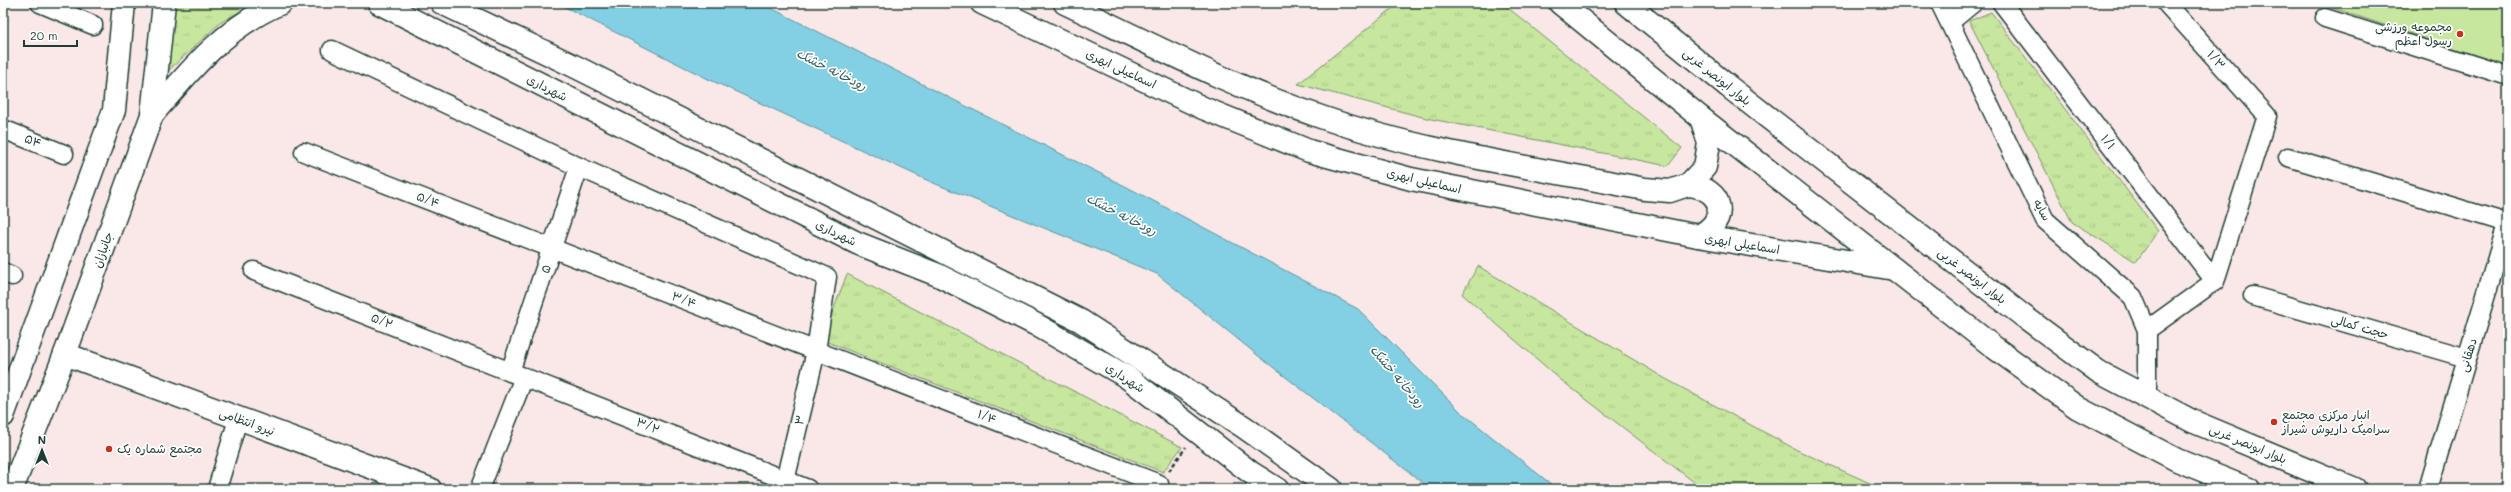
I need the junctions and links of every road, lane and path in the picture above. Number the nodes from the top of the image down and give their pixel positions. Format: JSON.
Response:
{"nodes":[{"id":1,"x":40,"y":3,"type":"edge"},
{"id":2,"x":124,"y":3,"type":"edge"},
{"id":3,"x":164,"y":3,"type":"edge"},
{"id":4,"x":281,"y":3,"type":"edge"},
{"id":5,"x":379,"y":3,"type":"edge"},
{"id":6,"x":442,"y":3,"type":"edge"},
{"id":7,"x":982,"y":3,"type":"edge"},
{"id":8,"x":1065,"y":3,"type":"edge"},
{"id":9,"x":1560,"y":3,"type":"edge"},
{"id":10,"x":1626,"y":3,"type":"edge"},
{"id":11,"x":1940,"y":3,"type":"edge"},
{"id":12,"x":1973,"y":3,"type":"edge"},
{"id":13,"x":2002,"y":3,"type":"edge"},
{"id":14,"x":2166,"y":3,"type":"edge"},
{"id":15,"x":2324,"y":18,"type":"dead end"},
{"id":16,"x":1950,"y":22,"type":"junction"},
{"id":17,"x":93,"y":25,"type":"dead end"},
{"id":18,"x":332,"y":50,"type":"dead end"},
{"id":19,"x":2508,"y":76,"type":"edge"},
{"id":20,"x":152,"y":116,"type":"junction"},
{"id":21,"x":1701,"y":118,"type":"junction"},
{"id":22,"x":3,"y":129,"type":"edge"},
{"id":23,"x":304,"y":152,"type":"dead end"},
{"id":24,"x":64,"y":154,"type":"dead end"},
{"id":25,"x":2288,"y":158,"type":"dead end"},
{"id":26,"x":579,"y":167,"type":"junction"},
{"id":27,"x":1688,"y":185,"type":"junction"},
{"id":28,"x":2508,"y":222,"type":"edge"},
{"id":29,"x":1698,"y":236,"type":"junction"},
{"id":30,"x":553,"y":248,"type":"junction"},
{"id":31,"x":1894,"y":269,"type":"junction"},
{"id":32,"x":254,"y":271,"type":"dead end"},
{"id":33,"x":2215,"y":281,"type":"junction"},
{"id":34,"x":2254,"y":296,"type":"dead end"},
{"id":35,"x":2147,"y":330,"type":"junction"},
{"id":36,"x":816,"y":351,"type":"junction"},
{"id":37,"x":65,"y":354,"type":"junction"},
{"id":38,"x":2467,"y":358,"type":"junction"},
{"id":39,"x":517,"y":374,"type":"junction"},
{"id":40,"x":2147,"y":397,"type":"junction"},
{"id":41,"x":3,"y":416,"type":"edge"},
{"id":42,"x":238,"y":419,"type":"junction"},
{"id":43,"x":1201,"y":433,"type":"junction"},
{"id":44,"x":785,"y":485,"type":"edge"},
{"id":45,"x":1158,"y":486,"type":"edge"},
{"id":46,"x":12,"y":489,"type":"edge"},
{"id":47,"x":217,"y":489,"type":"edge"},
{"id":48,"x":430,"y":489,"type":"edge"},
{"id":49,"x":480,"y":489,"type":"edge"},
{"id":50,"x":808,"y":489,"type":"edge"},
{"id":51,"x":1277,"y":489,"type":"edge"},
{"id":52,"x":1331,"y":489,"type":"edge"},
{"id":53,"x":2248,"y":489,"type":"edge"},
{"id":54,"x":2355,"y":489,"type":"edge"},
{"id":55,"x":2428,"y":489,"type":"edge"}],
"edges":[{"from":1,"to":17,"type":"street"},
{"from":2,"to":41,"type":"main road"},
{"from":3,"to":20,"type":"main road","name":"جانبازان"},
{"from":4,"to":20,"type":"main road"},
{"from":5,"to":43,"type":"main road","name":"شهرداری"},
{"from":6,"to":52,"type":"main road","name":"شهرداری"},
{"from":7,"to":29,"type":"main road","name":"اسماعیلی ابهری"},
{"from":8,"to":27,"type":"main road"},
{"from":9,"to":21,"type":"main road"},
{"from":10,"to":40,"type":"main road","name":"بلوار ابونصر غربی"},
{"from":11,"to":16,"type":"street","name":"سایه"},
{"from":12,"to":16,"type":"street"},
{"from":13,"to":33,"type":"street","name":"۱/۱"},
{"from":14,"to":33,"type":"street","name":"۱/۳"},
{"from":15,"to":19,"type":"street"},
{"from":16,"to":35,"type":"street","name":"سایه"},
{"from":18,"to":26,"type":"street"},
{"from":20,"to":37,"type":"main road","name":"جانبازان"},
{"from":21,"to":27,"type":"main road"},
{"from":21,"to":31,"type":"main road"},
{"from":22,"to":24,"type":"street","name":"۵۴"},
{"from":23,"to":30,"type":"street","name":"۵/۴"},
{"from":25,"to":28,"type":"street"},
{"from":26,"to":30,"type":"street","name":"۵"},
{"from":26,"to":36,"type":"street","name":"۳"},
{"from":27,"to":29,"type":"main road"},
{"from":28,"to":38,"type":"street","name":"دهقانی"},
{"from":29,"to":31,"type":"main road","name":"اسماعیلی ابهری"},
{"from":30,"to":36,"type":"street","name":"۳/۴"},
{"from":30,"to":39,"type":"street","name":"۵"},
{"from":31,"to":53,"type":"main road"},
{"from":32,"to":39,"type":"street","name":"۵/۲"},
{"from":33,"to":35,"type":"street"},
{"from":34,"to":38,"type":"street","name":"حجت کمالی"},
{"from":35,"to":40,"type":"street","name":"سایه"},
{"from":36,"to":44,"type":"street","name":"۳"},
{"from":36,"to":45,"type":"street","name":"۱/۴"},
{"from":37,"to":42,"type":"main road","name":"نیرو انتظامی"},
{"from":37,"to":46,"type":"main road","name":"جانبازان"},
{"from":38,"to":55,"type":"street","name":"دهقانی"},
{"from":39,"to":44,"type":"street","name":"۳/۲"},
{"from":39,"to":49,"type":"street","name":"۵"},
{"from":40,"to":54,"type":"main road","name":"بلوار ابونصر غربی"},
{"from":42,"to":47,"type":"street"},
{"from":42,"to":48,"type":"main road","name":"نیرو انتظامی"},
{"from":43,"to":45,"type":"path"},
{"from":43,"to":51,"type":"main road","name":"شهرداری"},
{"from":44,"to":50,"type":"street","name":"۳/۲"}]}
